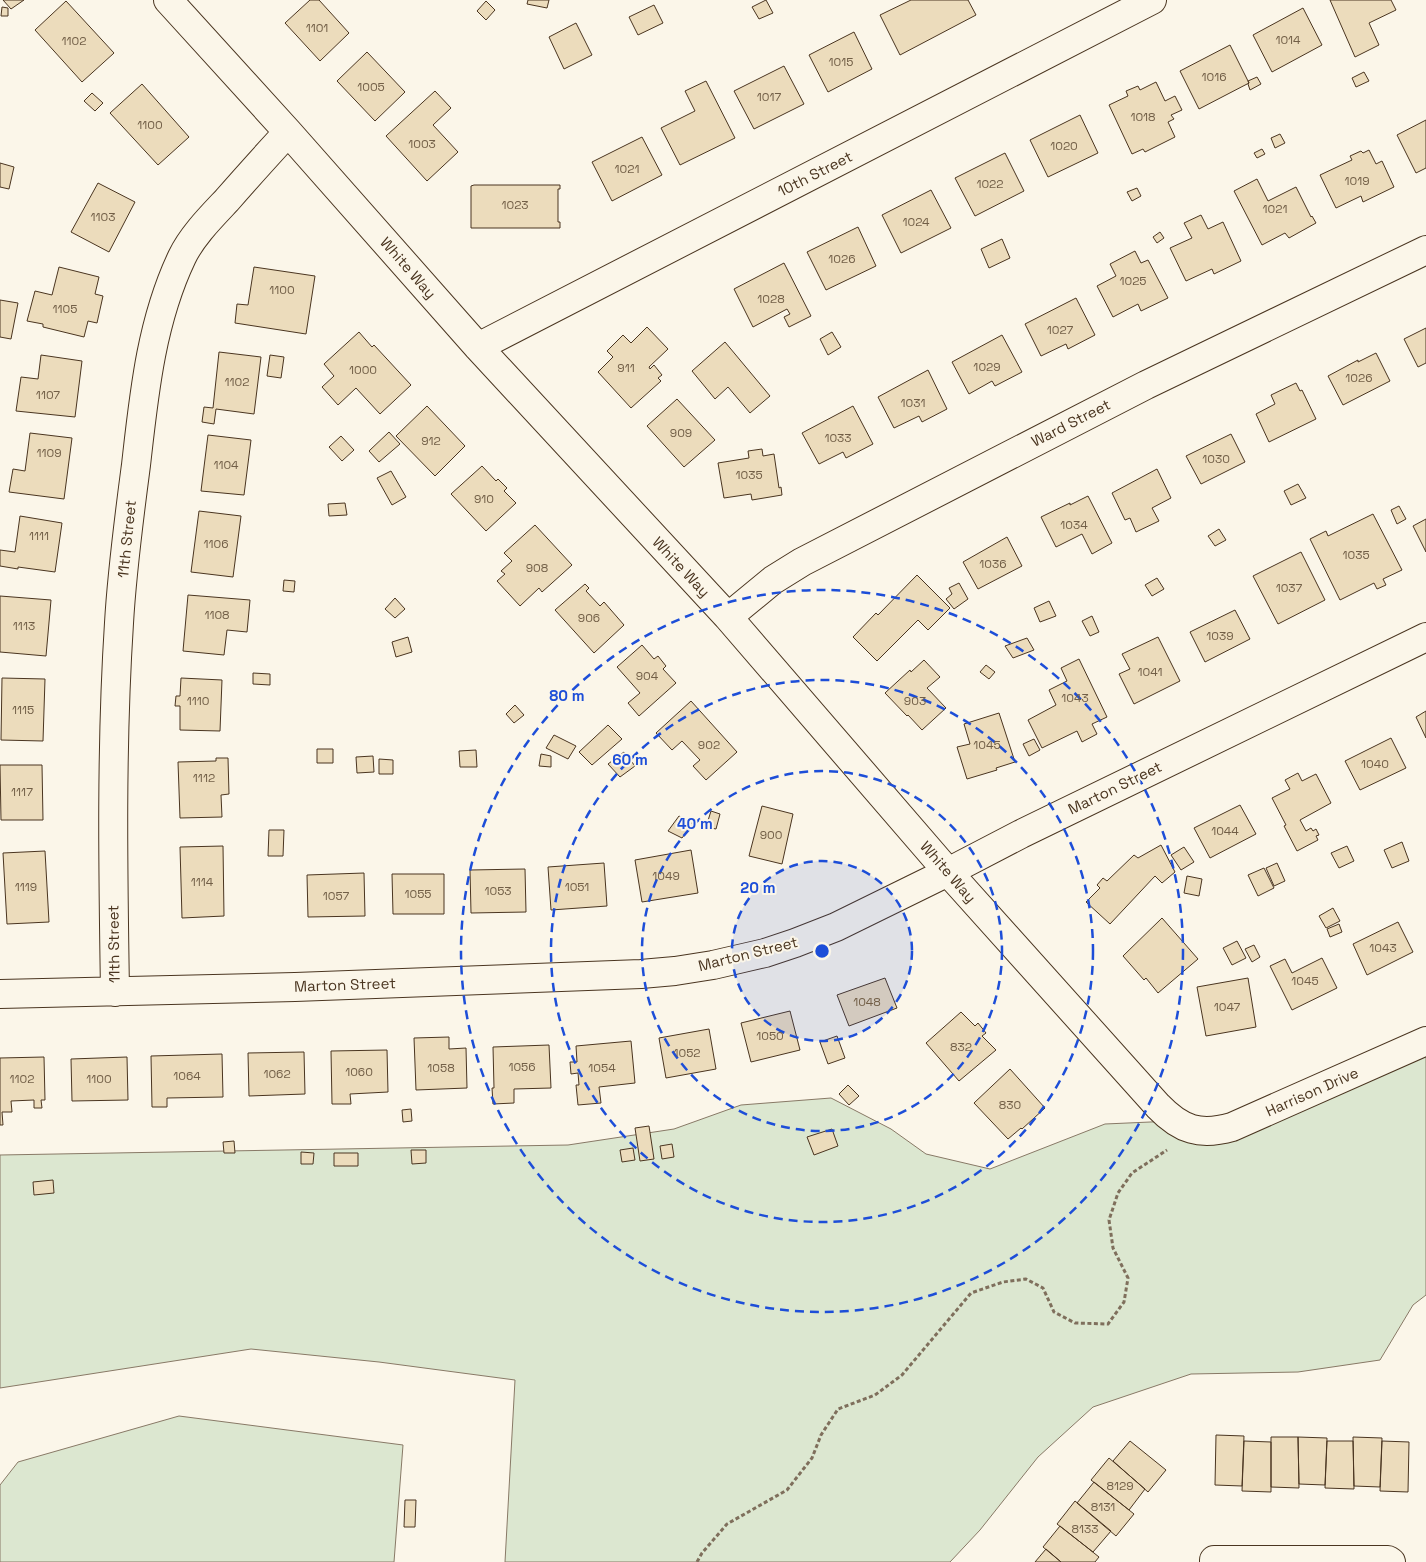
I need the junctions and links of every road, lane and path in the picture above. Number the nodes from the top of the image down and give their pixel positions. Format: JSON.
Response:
{"nodes":[{"id":1,"x":168,"y":0,"type":"edge"},
{"id":2,"x":1152,"y":0,"type":"edge"},
{"id":3,"x":288,"y":132,"type":"junction"},
{"id":4,"x":1426,"y":250,"type":"edge"},
{"id":5,"x":478,"y":348,"type":"junction"},
{"id":6,"x":728,"y":617,"type":"junction"},
{"id":7,"x":1426,"y":637,"type":"edge"},
{"id":8,"x":948,"y":872,"type":"junction"},
{"id":9,"x":115,"y":992,"type":"junction"},
{"id":10,"x":0,"y":994,"type":"edge"},
{"id":11,"x":1426,"y":1041,"type":"edge"},
{"id":12,"x":1196,"y":1130,"type":"junction"},
{"id":13,"x":697,"y":1562,"type":"edge"},
{"id":14,"x":1214,"y":1562,"type":"edge"},
{"id":15,"x":1392,"y":1562,"type":"edge"}],
"edges":[{"from":1,"to":3,"type":"street","name":"White Way"},
{"from":2,"to":5,"type":"street","name":"10th Street"},
{"from":3,"to":5,"type":"street","name":"White Way"},
{"from":3,"to":9,"type":"street","name":"11th Street"},
{"from":4,"to":6,"type":"street","name":"Ward Street"},
{"from":5,"to":6,"type":"street","name":"White Way"},
{"from":6,"to":8,"type":"street","name":"White Way"},
{"from":7,"to":8,"type":"street","name":"Marton Street"},
{"from":8,"to":9,"type":"street","name":"Marton Street"},
{"from":8,"to":12,"type":"street","name":"White Way"},
{"from":9,"to":10,"type":"street","name":"Marton Street"},
{"from":11,"to":12,"type":"street","name":"Harrison Drive"},
{"from":12,"to":13,"type":"path"},
{"from":14,"to":15,"type":"street"}]}
